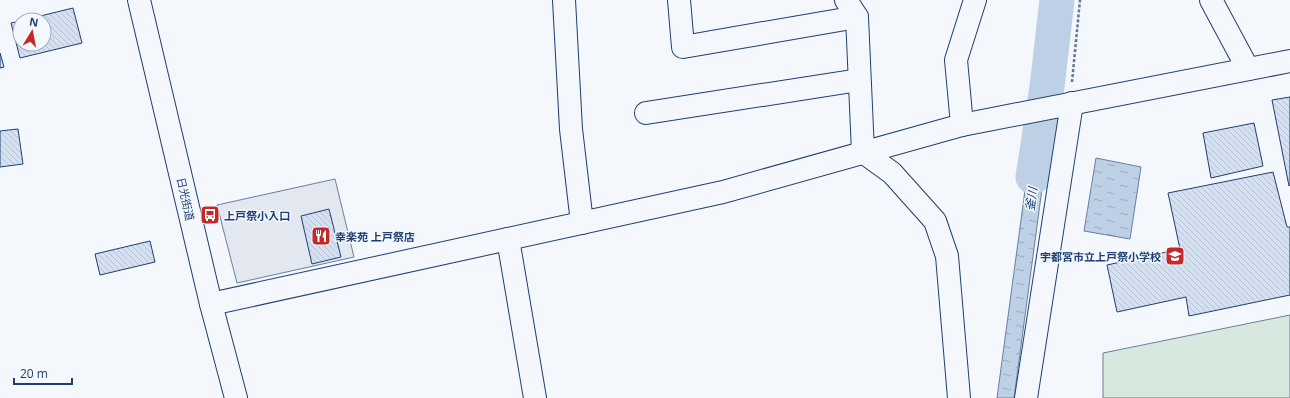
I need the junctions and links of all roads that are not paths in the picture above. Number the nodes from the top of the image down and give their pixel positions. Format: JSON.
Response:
{"nodes":[{"id":1,"x":139,"y":0,"type":"edge"},
{"id":2,"x":564,"y":0,"type":"edge"},
{"id":3,"x":679,"y":0,"type":"edge"},
{"id":4,"x":975,"y":0,"type":"edge"},
{"id":5,"x":1211,"y":0,"type":"edge"},
{"id":6,"x":851,"y":9,"type":"edge"},
{"id":7,"x":1290,"y":60,"type":"edge"},
{"id":8,"x":1248,"y":69,"type":"junction"},
{"id":9,"x":859,"y":80,"type":"junction"},
{"id":10,"x":1072,"y":103,"type":"junction"},
{"id":11,"x":646,"y":113,"type":"dead end"},
{"id":12,"x":962,"y":125,"type":"junction"},
{"id":13,"x":863,"y":152,"type":"junction"},
{"id":14,"x":582,"y":223,"type":"junction"},
{"id":15,"x":508,"y":239,"type":"junction"},
{"id":16,"x":211,"y":304,"type":"junction"},
{"id":17,"x":236,"y":398,"type":"edge"},
{"id":18,"x":534,"y":398,"type":"edge"},
{"id":19,"x":959,"y":398,"type":"edge"},
{"id":20,"x":1026,"y":398,"type":"edge"}],
"edges":[{"from":1,"to":16,"type":"main road","name":"日光街道"},
{"from":2,"to":14,"type":"main road"},
{"from":3,"to":6,"type":"main road"},
{"from":4,"to":12,"type":"main road"},
{"from":5,"to":8,"type":"main road"},
{"from":6,"to":9,"type":"main road"},
{"from":7,"to":8,"type":"main road"},
{"from":8,"to":10,"type":"main road"},
{"from":9,"to":11,"type":"main road"},
{"from":9,"to":13,"type":"main road"},
{"from":10,"to":12,"type":"main road"},
{"from":10,"to":20,"type":"main road"},
{"from":12,"to":13,"type":"main road"},
{"from":13,"to":14,"type":"main road"},
{"from":13,"to":19,"type":"main road"},
{"from":14,"to":15,"type":"main road"},
{"from":15,"to":16,"type":"main road"},
{"from":15,"to":18,"type":"main road"},
{"from":16,"to":17,"type":"main road","name":"日光街道"}]}
